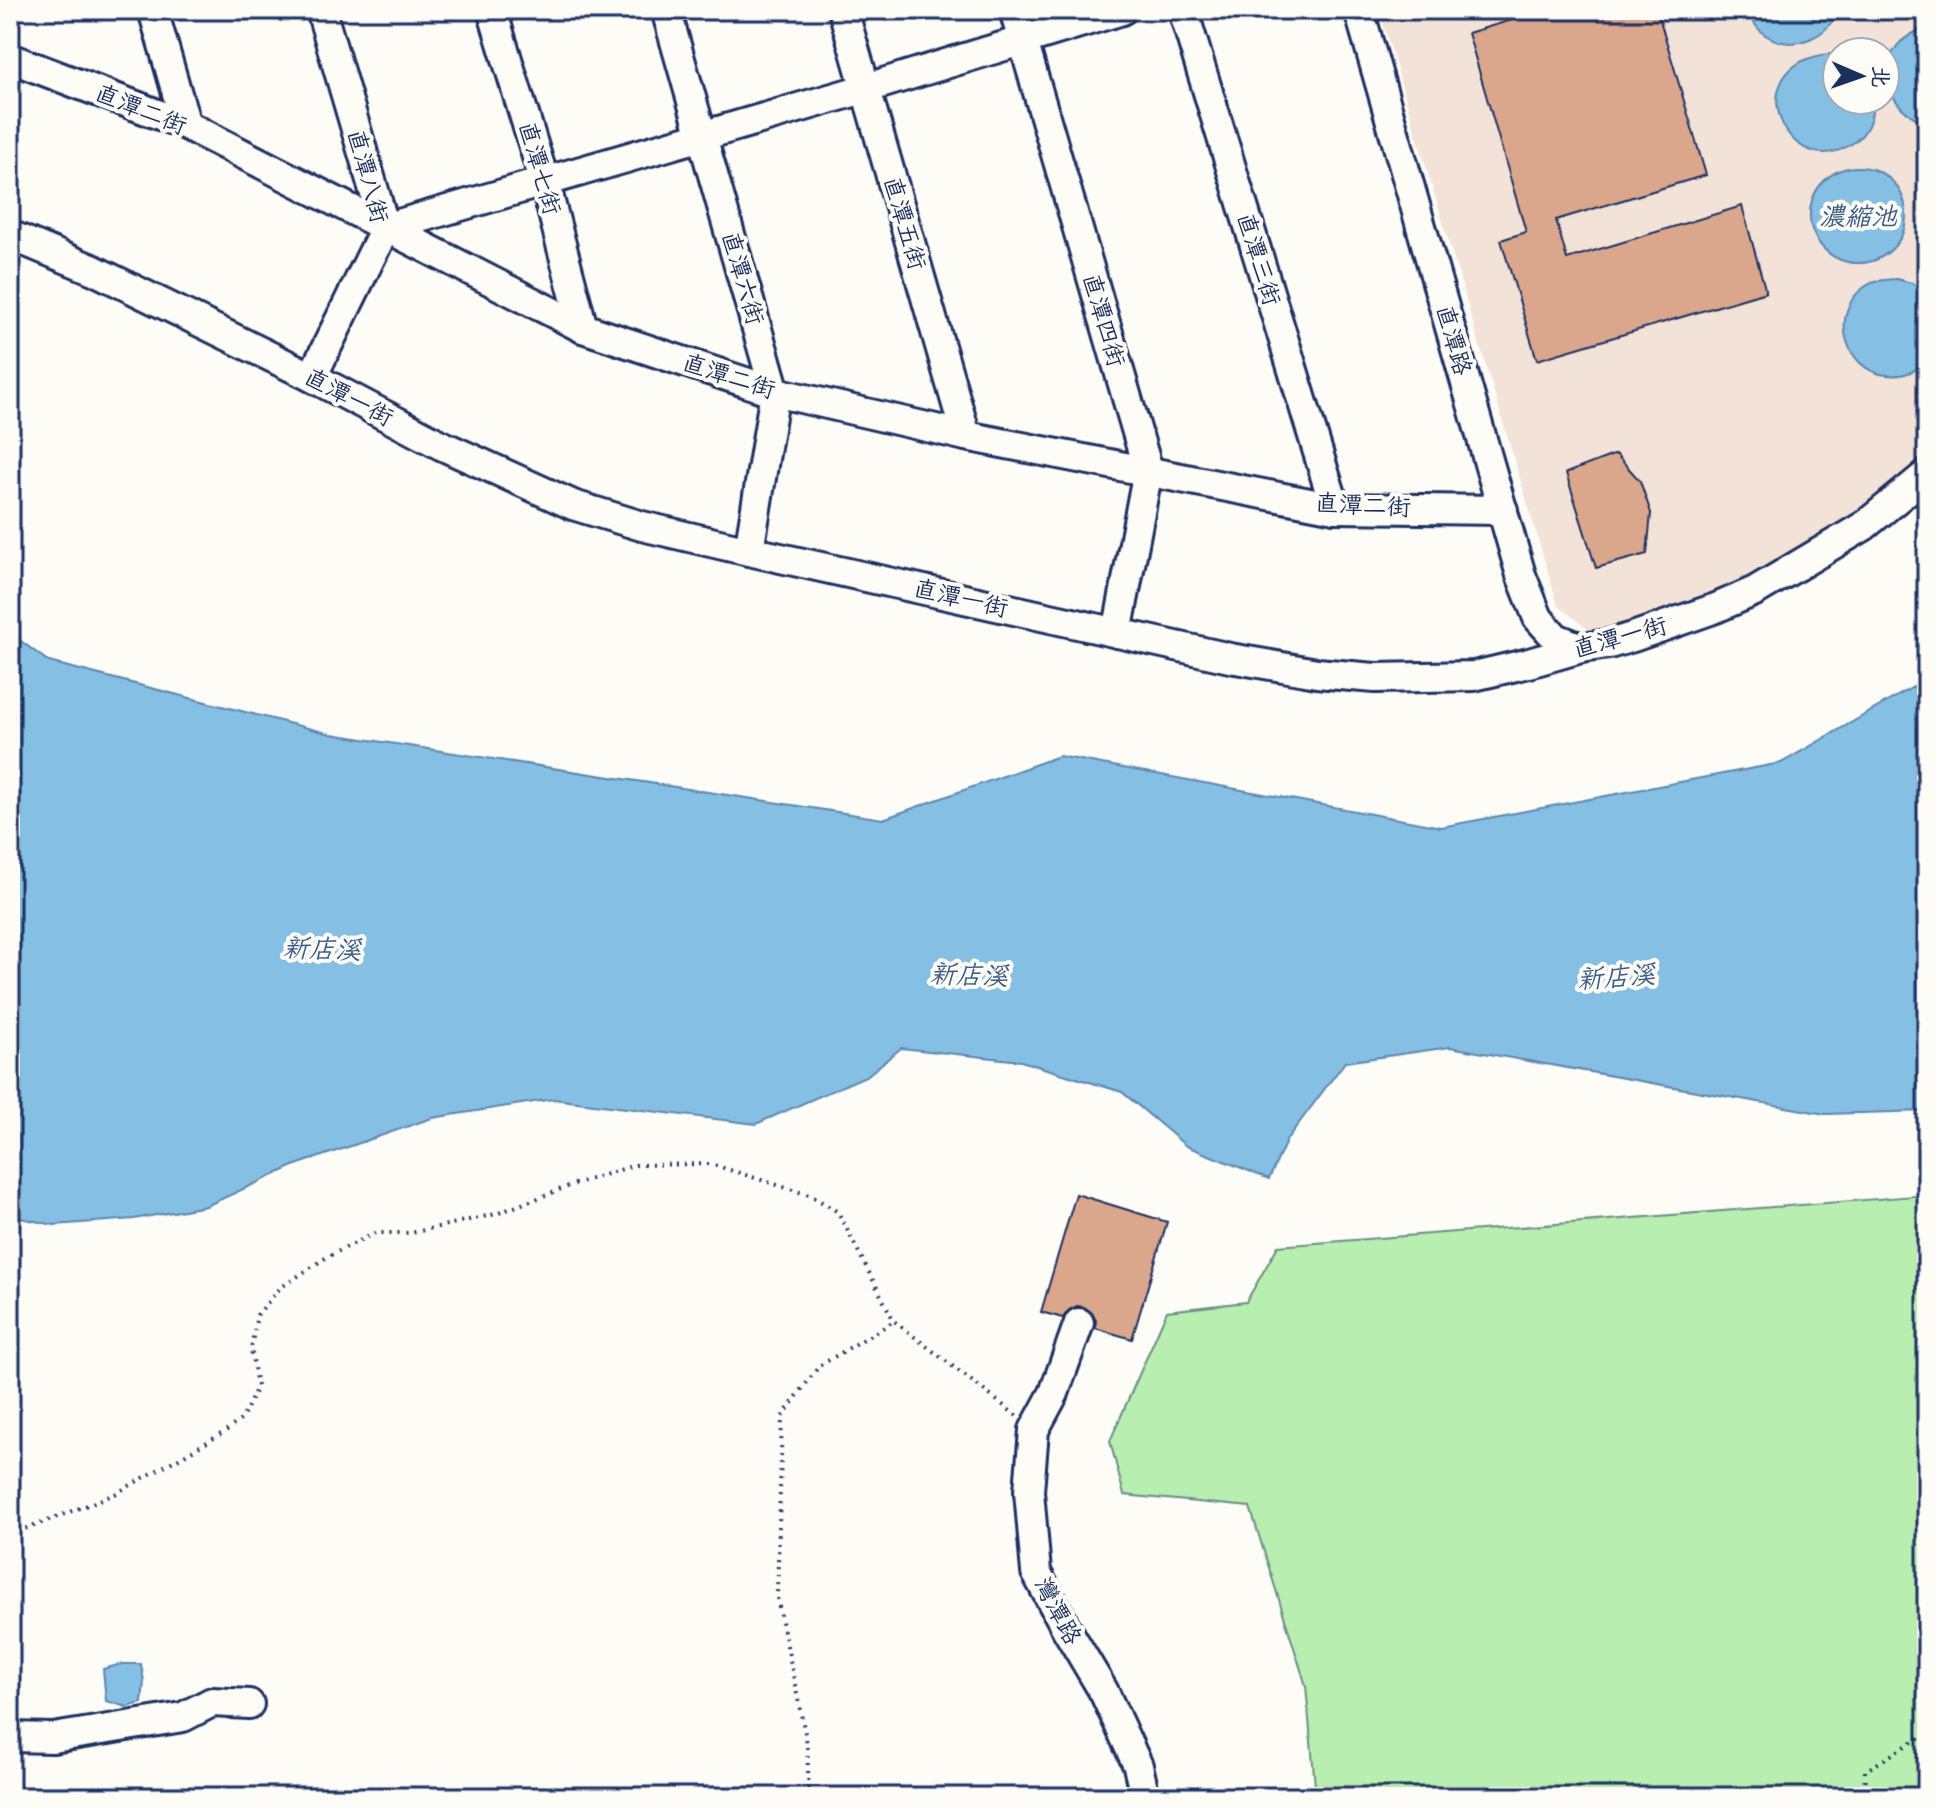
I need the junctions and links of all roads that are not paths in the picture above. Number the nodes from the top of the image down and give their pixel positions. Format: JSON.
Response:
{"nodes":[{"id":1,"x":153,"y":10,"type":"edge"},
{"id":2,"x":321,"y":10,"type":"edge"},
{"id":3,"x":492,"y":10,"type":"edge"},
{"id":4,"x":666,"y":10,"type":"edge"},
{"id":5,"x":843,"y":10,"type":"edge"},
{"id":6,"x":1014,"y":10,"type":"edge"},
{"id":7,"x":1122,"y":10,"type":"edge"},
{"id":8,"x":1183,"y":10,"type":"edge"},
{"id":9,"x":1359,"y":10,"type":"edge"},
{"id":10,"x":1023,"y":41,"type":"junction"},
{"id":11,"x":10,"y":58,"type":"edge"},
{"id":12,"x":867,"y":88,"type":"junction"},
{"id":13,"x":186,"y":125,"type":"junction"},
{"id":14,"x":703,"y":136,"type":"junction"},
{"id":15,"x":545,"y":183,"type":"junction"},
{"id":16,"x":385,"y":228,"type":"junction"},
{"id":17,"x":10,"y":235,"type":"edge"},
{"id":18,"x":583,"y":328,"type":"junction"},
{"id":19,"x":312,"y":377,"type":"junction"},
{"id":20,"x":775,"y":392,"type":"junction"},
{"id":21,"x":966,"y":436,"type":"junction"},
{"id":22,"x":1148,"y":470,"type":"junction"},
{"id":23,"x":1927,"y":474,"type":"edge"},
{"id":24,"x":1335,"y":508,"type":"junction"},
{"id":25,"x":1503,"y":510,"type":"junction"},
{"id":26,"x":749,"y":551,"type":"junction"},
{"id":27,"x":1117,"y":633,"type":"junction"},
{"id":28,"x":1581,"y":648,"type":"junction"},
{"id":29,"x":1079,"y":1323,"type":"dead end"},
{"id":30,"x":249,"y":1704,"type":"dead end"},
{"id":31,"x":10,"y":1737,"type":"edge"},
{"id":32,"x":1145,"y":1797,"type":"edge"}],
"edges":[{"from":1,"to":13,"type":"street"},
{"from":2,"to":16,"type":"street","name":"直潭八街"},
{"from":3,"to":15,"type":"street","name":"直潭七街"},
{"from":4,"to":14,"type":"street","name":"直潭六街"},
{"from":5,"to":12,"type":"street","name":"直潭五街"},
{"from":6,"to":10,"type":"street","name":"直潭四街"},
{"from":7,"to":10,"type":"street"},
{"from":8,"to":24,"type":"street","name":"直潭三街"},
{"from":9,"to":25,"type":"street","name":"直潭路"},
{"from":10,"to":12,"type":"street"},
{"from":10,"to":22,"type":"street","name":"直潭四街"},
{"from":11,"to":13,"type":"street","name":"直潭二街"},
{"from":12,"to":14,"type":"street"},
{"from":12,"to":21,"type":"street","name":"直潭五街"},
{"from":13,"to":16,"type":"street","name":"直潭二街"},
{"from":14,"to":15,"type":"street"},
{"from":14,"to":20,"type":"street","name":"直潭六街"},
{"from":15,"to":16,"type":"street"},
{"from":15,"to":18,"type":"street","name":"直潭七街"},
{"from":16,"to":18,"type":"street","name":"直潭二街"},
{"from":16,"to":19,"type":"street","name":"直潭八街"},
{"from":17,"to":19,"type":"street","name":"直潭一街"},
{"from":18,"to":20,"type":"street","name":"直潭二街"},
{"from":19,"to":26,"type":"street","name":"直潭一街"},
{"from":20,"to":21,"type":"street","name":"直潭二街"},
{"from":20,"to":26,"type":"street","name":"直潭六街"},
{"from":21,"to":22,"type":"street","name":"直潭二街"},
{"from":22,"to":24,"type":"street","name":"直潭二街"},
{"from":22,"to":27,"type":"street","name":"直潭四街"},
{"from":23,"to":28,"type":"street","name":"直潭一街"},
{"from":24,"to":25,"type":"street","name":"直潭二街"},
{"from":25,"to":28,"type":"street","name":"直潭路"},
{"from":26,"to":27,"type":"street","name":"直潭一街"},
{"from":27,"to":28,"type":"street","name":"直潭一街"},
{"from":29,"to":32,"type":"street","name":"灣潭路"},
{"from":30,"to":31,"type":"street"}]}
